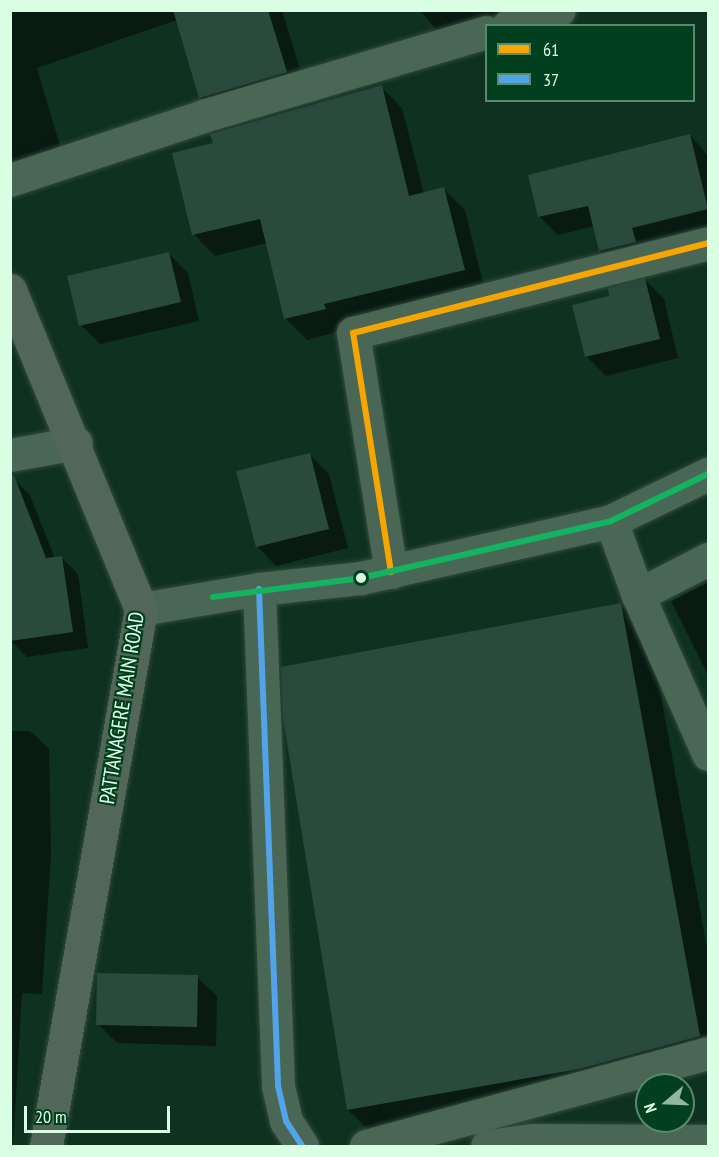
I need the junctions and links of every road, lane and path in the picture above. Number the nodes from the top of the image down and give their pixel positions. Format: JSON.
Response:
{"nodes":[{"id":1,"x":559,"y":10,"type":"edge"},
{"id":2,"x":514,"y":24,"type":"edge"},
{"id":3,"x":485,"y":32,"type":"edge"},
{"id":4,"x":10,"y":180,"type":"edge"},
{"id":5,"x":708,"y":243,"type":"edge"},
{"id":6,"x":10,"y":290,"type":"edge"},
{"id":7,"x":75,"y":442,"type":"junction"},
{"id":8,"x":10,"y":454,"type":"edge"},
{"id":9,"x":708,"y":474,"type":"edge"},
{"id":10,"x":612,"y":521,"type":"junction"},
{"id":11,"x":708,"y":559,"type":"edge"},
{"id":12,"x":392,"y":572,"type":"junction"},
{"id":13,"x":259,"y":589,"type":"junction"},
{"id":14,"x":638,"y":595,"type":"junction"},
{"id":15,"x":141,"y":609,"type":"junction"},
{"id":16,"x":708,"y":754,"type":"edge"},
{"id":17,"x":708,"y":1053,"type":"edge"},
{"id":18,"x":708,"y":1141,"type":"edge"},
{"id":19,"x":532,"y":1143,"type":"edge"},
{"id":20,"x":46,"y":1146,"type":"edge"},
{"id":21,"x":302,"y":1146,"type":"edge"},
{"id":22,"x":366,"y":1146,"type":"edge"},
{"id":23,"x":487,"y":1146,"type":"edge"}],
"edges":[{"from":1,"to":2,"type":"street"},
{"from":3,"to":4,"type":"street"},
{"from":5,"to":12,"type":"street"},
{"from":6,"to":7,"type":"street","name":"PATTANAGERE MAIN ROAD"},
{"from":7,"to":8,"type":"street"},
{"from":7,"to":15,"type":"street","name":"PATTANAGERE MAIN ROAD"},
{"from":9,"to":10,"type":"street"},
{"from":10,"to":12,"type":"street"},
{"from":10,"to":14,"type":"street"},
{"from":11,"to":14,"type":"street"},
{"from":12,"to":13,"type":"street"},
{"from":13,"to":15,"type":"street"},
{"from":13,"to":21,"type":"street"},
{"from":14,"to":16,"type":"street"},
{"from":15,"to":20,"type":"street","name":"PATTANAGERE MAIN ROAD"},
{"from":17,"to":22,"type":"street"},
{"from":18,"to":19,"type":"street"},
{"from":19,"to":23,"type":"street"}]}
